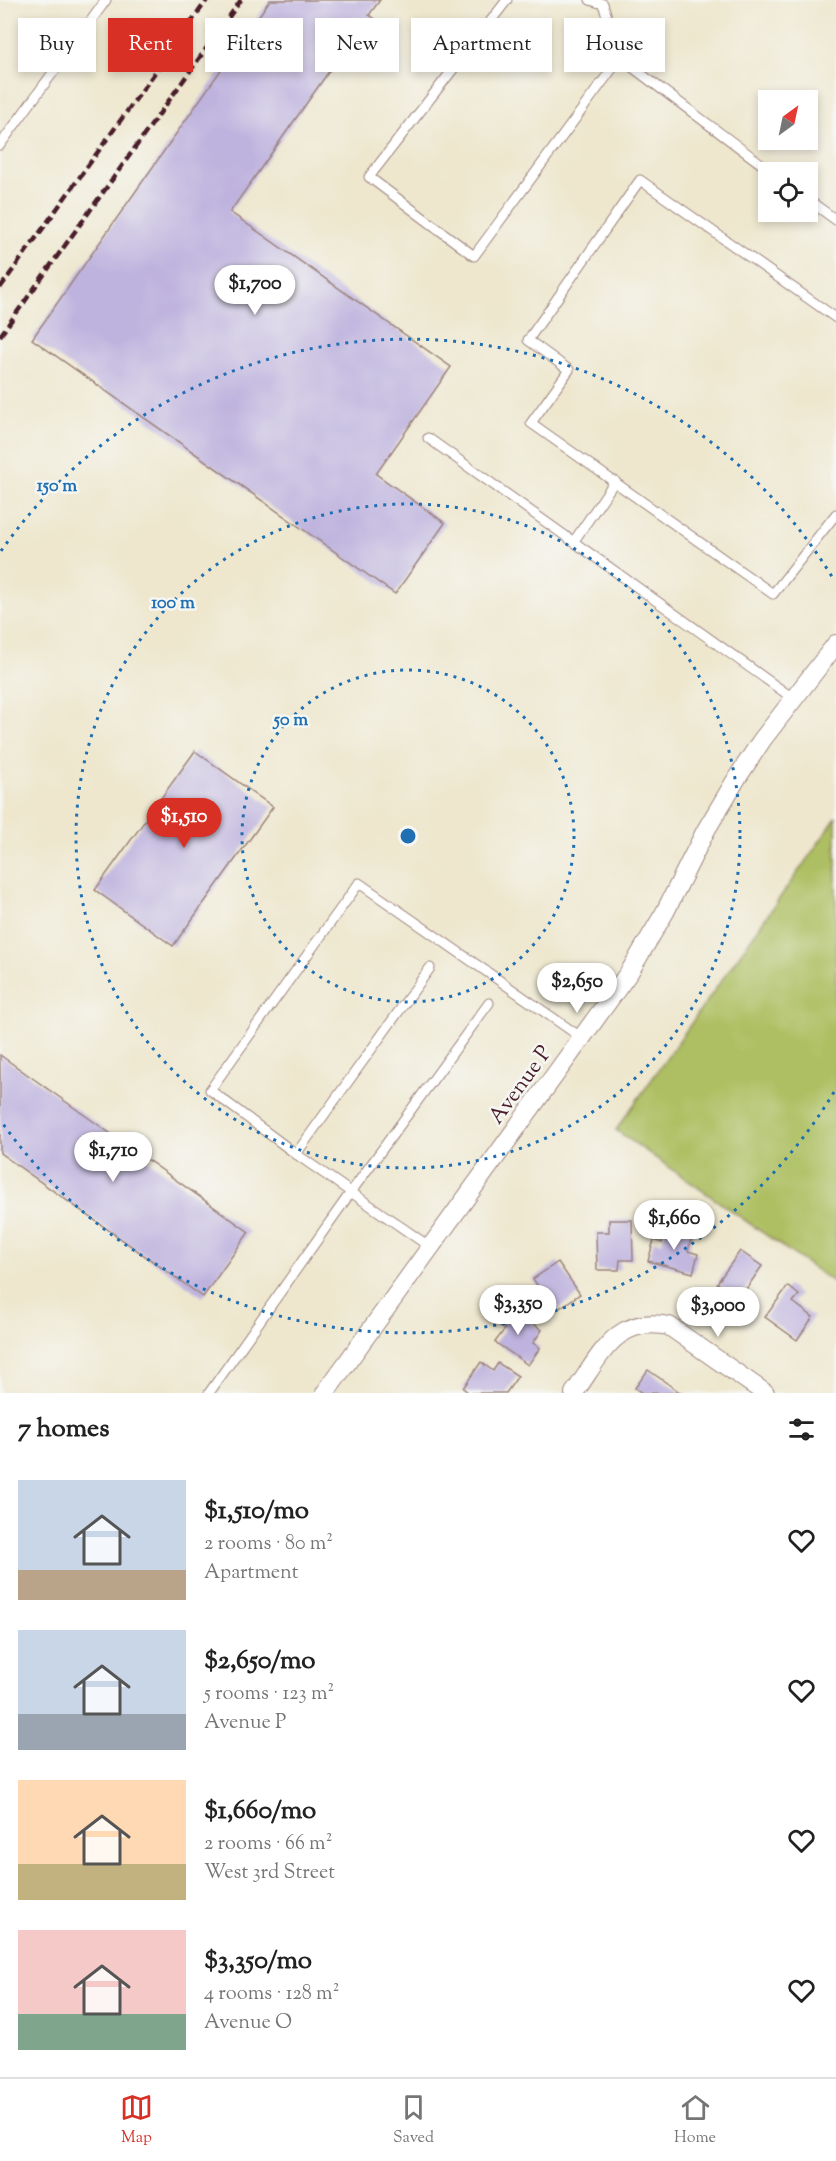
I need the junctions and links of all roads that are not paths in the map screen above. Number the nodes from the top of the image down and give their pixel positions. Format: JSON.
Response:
{"nodes":[{"id":1,"x":106,"y":0,"type":"edge"},
{"id":2,"x":507,"y":0,"type":"edge"},
{"id":3,"x":590,"y":0,"type":"edge"},
{"id":4,"x":604,"y":2,"type":"edge"},
{"id":5,"x":609,"y":18,"type":"edge"},
{"id":6,"x":610,"y":72,"type":"edge"},
{"id":7,"x":639,"y":72,"type":"edge"},
{"id":8,"x":0,"y":145,"type":"edge"},
{"id":9,"x":759,"y":162,"type":"edge"},
{"id":10,"x":818,"y":207,"type":"edge"},
{"id":11,"x":836,"y":220,"type":"edge"},
{"id":12,"x":836,"y":318,"type":"edge"},
{"id":13,"x":428,"y":438,"type":"dead end"},
{"id":14,"x":615,"y":481,"type":"junction"},
{"id":15,"x":836,"y":514,"type":"edge"},
{"id":16,"x":574,"y":542,"type":"junction"},
{"id":17,"x":836,"y":644,"type":"edge"},
{"id":18,"x":794,"y":699,"type":"junction"},
{"id":19,"x":430,"y":968,"type":"dead end"},
{"id":20,"x":489,"y":1003,"type":"dead end"},
{"id":21,"x":582,"y":1038,"type":"junction"},
{"id":22,"x":296,"y":1154,"type":"junction"},
{"id":23,"x":351,"y":1192,"type":"junction"},
{"id":24,"x":430,"y":1247,"type":"junction"},
{"id":25,"x":209,"y":1393,"type":"edge"},
{"id":26,"x":325,"y":1393,"type":"edge"},
{"id":27,"x":574,"y":1393,"type":"edge"},
{"id":28,"x":765,"y":1393,"type":"edge"}],
"edges":[{"from":1,"to":8,"type":"lane"},
{"from":2,"to":6,"type":"lane"},
{"from":3,"to":4,"type":"lane"},
{"from":4,"to":5,"type":"lane"},
{"from":7,"to":9,"type":"lane"},
{"from":10,"to":11,"type":"lane"},
{"from":12,"to":14,"type":"lane"},
{"from":13,"to":16,"type":"lane"},
{"from":14,"to":15,"type":"lane"},
{"from":14,"to":16,"type":"lane"},
{"from":16,"to":18,"type":"lane"},
{"from":17,"to":18,"type":"street","name":"Avenue P"},
{"from":18,"to":21,"type":"street","name":"Avenue P"},
{"from":19,"to":22,"type":"lane"},
{"from":20,"to":23,"type":"lane"},
{"from":21,"to":22,"type":"lane"},
{"from":21,"to":24,"type":"street","name":"Avenue P"},
{"from":22,"to":23,"type":"lane"},
{"from":23,"to":24,"type":"lane"},
{"from":23,"to":25,"type":"lane"},
{"from":24,"to":26,"type":"street","name":"Avenue P"},
{"from":27,"to":28,"type":"street"}]}
